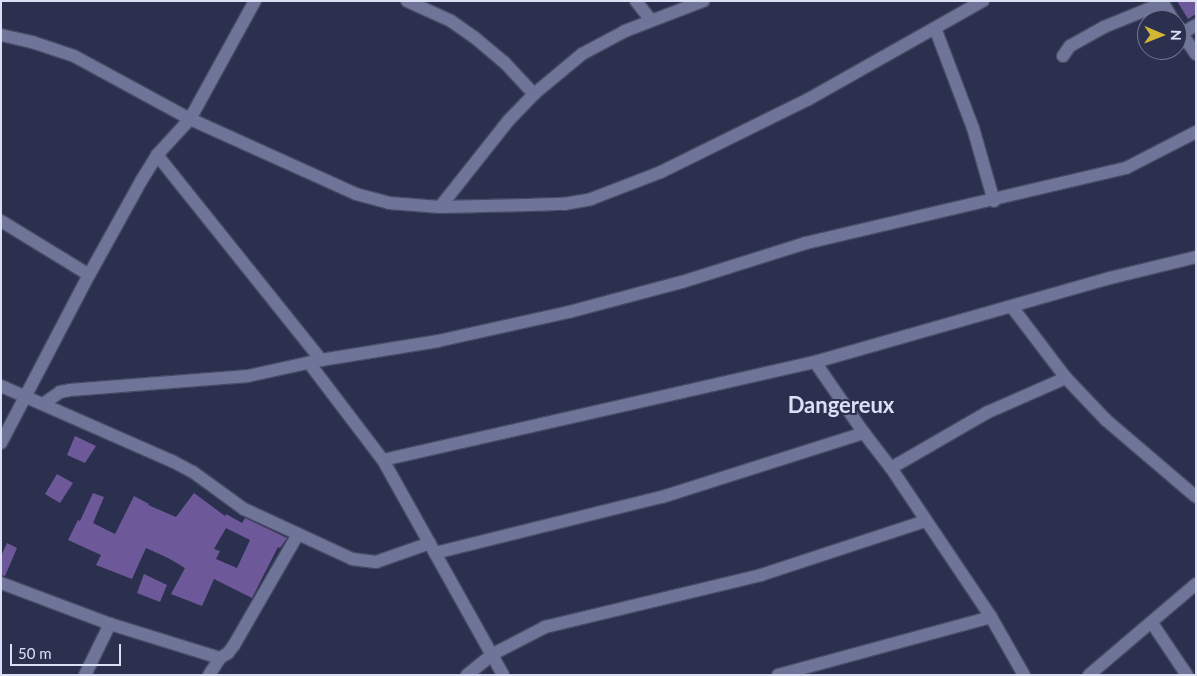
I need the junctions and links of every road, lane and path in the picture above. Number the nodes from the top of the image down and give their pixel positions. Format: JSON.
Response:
{"nodes":[{"id":1,"x":255,"y":1,"type":"edge"},
{"id":2,"x":407,"y":1,"type":"edge"},
{"id":3,"x":636,"y":1,"type":"edge"},
{"id":4,"x":703,"y":1,"type":"edge"},
{"id":5,"x":983,"y":1,"type":"edge"},
{"id":6,"x":1163,"y":2,"type":"edge"},
{"id":7,"x":651,"y":20,"type":"junction"},
{"id":8,"x":935,"y":28,"type":"junction"},
{"id":9,"x":1,"y":35,"type":"edge"},
{"id":10,"x":1187,"y":42,"type":"edge"},
{"id":11,"x":1196,"y":54,"type":"edge"},
{"id":12,"x":1063,"y":56,"type":"dead end"},
{"id":13,"x":534,"y":94,"type":"junction"},
{"id":14,"x":190,"y":118,"type":"junction"},
{"id":15,"x":1196,"y":132,"type":"edge"},
{"id":16,"x":157,"y":155,"type":"junction"},
{"id":17,"x":994,"y":201,"type":"junction"},
{"id":18,"x":440,"y":207,"type":"junction"},
{"id":19,"x":1,"y":221,"type":"edge"},
{"id":20,"x":1196,"y":257,"type":"edge"},
{"id":21,"x":89,"y":275,"type":"junction"},
{"id":22,"x":1012,"y":307,"type":"junction"},
{"id":23,"x":315,"y":362,"type":"junction"},
{"id":24,"x":815,"y":362,"type":"junction"},
{"id":25,"x":1066,"y":378,"type":"junction"},
{"id":26,"x":1,"y":386,"type":"edge"},
{"id":27,"x":26,"y":397,"type":"junction"},
{"id":28,"x":43,"y":404,"type":"junction"},
{"id":29,"x":864,"y":434,"type":"junction"},
{"id":30,"x":1,"y":443,"type":"edge"},
{"id":31,"x":383,"y":460,"type":"junction"},
{"id":32,"x":891,"y":468,"type":"junction"},
{"id":33,"x":1196,"y":496,"type":"edge"},
{"id":34,"x":925,"y":521,"type":"junction"},
{"id":35,"x":298,"y":534,"type":"junction"},
{"id":36,"x":433,"y":548,"type":"junction"},
{"id":37,"x":1,"y":583,"type":"edge"},
{"id":38,"x":1196,"y":584,"type":"edge"},
{"id":39,"x":991,"y":617,"type":"junction"},
{"id":40,"x":1152,"y":623,"type":"junction"},
{"id":41,"x":110,"y":624,"type":"junction"},
{"id":42,"x":493,"y":654,"type":"junction"},
{"id":43,"x":220,"y":658,"type":"junction"},
{"id":44,"x":85,"y":675,"type":"edge"},
{"id":45,"x":209,"y":675,"type":"edge"},
{"id":46,"x":467,"y":675,"type":"edge"},
{"id":47,"x":504,"y":675,"type":"edge"},
{"id":48,"x":778,"y":675,"type":"edge"},
{"id":49,"x":1024,"y":675,"type":"edge"},
{"id":50,"x":1089,"y":675,"type":"edge"},
{"id":51,"x":1187,"y":675,"type":"edge"}],
"edges":[{"from":1,"to":14,"type":"street"},
{"from":2,"to":13,"type":"street"},
{"from":3,"to":7,"type":"street"},
{"from":4,"to":7,"type":"street"},
{"from":5,"to":8,"type":"street"},
{"from":6,"to":12,"type":"street"},
{"from":7,"to":13,"type":"street"},
{"from":8,"to":17,"type":"street"},
{"from":8,"to":18,"type":"street"},
{"from":9,"to":14,"type":"street"},
{"from":10,"to":11,"type":"street"},
{"from":13,"to":18,"type":"street"},
{"from":14,"to":16,"type":"street"},
{"from":14,"to":18,"type":"street"},
{"from":15,"to":17,"type":"street"},
{"from":16,"to":21,"type":"street"},
{"from":16,"to":23,"type":"street"},
{"from":17,"to":23,"type":"street"},
{"from":19,"to":21,"type":"street"},
{"from":20,"to":22,"type":"street"},
{"from":21,"to":27,"type":"street"},
{"from":22,"to":24,"type":"street"},
{"from":22,"to":25,"type":"street"},
{"from":23,"to":28,"type":"street"},
{"from":23,"to":31,"type":"street"},
{"from":24,"to":29,"type":"street"},
{"from":24,"to":31,"type":"street"},
{"from":25,"to":32,"type":"street"},
{"from":25,"to":33,"type":"street"},
{"from":26,"to":27,"type":"street"},
{"from":27,"to":28,"type":"street"},
{"from":27,"to":30,"type":"street"},
{"from":28,"to":35,"type":"street"},
{"from":29,"to":32,"type":"street"},
{"from":29,"to":36,"type":"street"},
{"from":31,"to":36,"type":"street"},
{"from":32,"to":34,"type":"street"},
{"from":34,"to":39,"type":"street"},
{"from":34,"to":42,"type":"street"},
{"from":35,"to":36,"type":"street"},
{"from":35,"to":43,"type":"street"},
{"from":36,"to":42,"type":"street"},
{"from":37,"to":41,"type":"street"},
{"from":38,"to":40,"type":"street"},
{"from":39,"to":48,"type":"street"},
{"from":39,"to":49,"type":"street"},
{"from":40,"to":50,"type":"street"},
{"from":40,"to":51,"type":"street"},
{"from":41,"to":43,"type":"street"},
{"from":41,"to":44,"type":"street"},
{"from":42,"to":46,"type":"street"},
{"from":42,"to":47,"type":"street"},
{"from":43,"to":45,"type":"street"}]}
